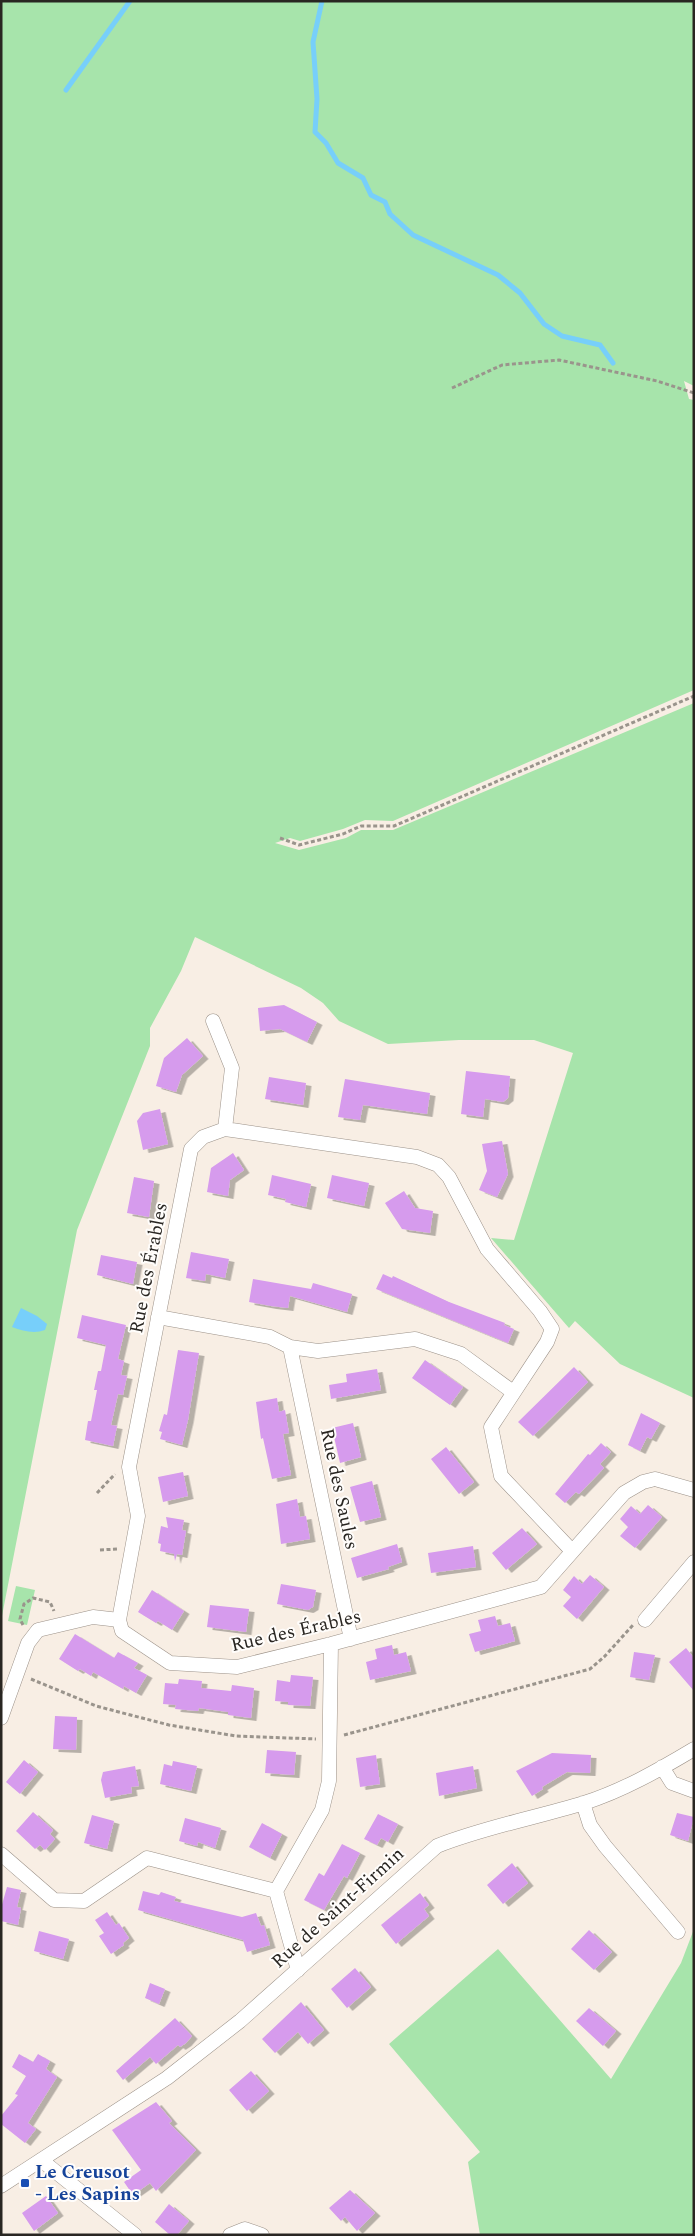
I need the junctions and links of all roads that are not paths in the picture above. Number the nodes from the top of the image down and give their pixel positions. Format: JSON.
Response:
{"nodes":[{"id":1,"x":213,"y":1021,"type":"dead end"},
{"id":2,"x":225,"y":1129,"type":"junction"},
{"id":3,"x":158,"y":1317,"type":"junction"},
{"id":4,"x":290,"y":1347,"type":"junction"},
{"id":5,"x":513,"y":1392,"type":"junction"},
{"id":6,"x":694,"y":1490,"type":"edge"},
{"id":7,"x":572,"y":1551,"type":"junction"},
{"id":8,"x":694,"y":1562,"type":"edge"},
{"id":9,"x":119,"y":1620,"type":"junction"},
{"id":10,"x":645,"y":1620,"type":"dead end"},
{"id":11,"x":351,"y":1639,"type":"junction"},
{"id":12,"x":331,"y":1644,"type":"junction"},
{"id":13,"x":1,"y":1718,"type":"edge"},
{"id":14,"x":694,"y":1749,"type":"edge"},
{"id":15,"x":662,"y":1767,"type":"junction"},
{"id":16,"x":694,"y":1792,"type":"edge"},
{"id":17,"x":584,"y":1803,"type":"junction"},
{"id":18,"x":1,"y":1854,"type":"edge"},
{"id":19,"x":276,"y":1890,"type":"junction"},
{"id":20,"x":678,"y":1932,"type":"dead end"},
{"id":21,"x":298,"y":1970,"type":"junction"},
{"id":22,"x":42,"y":2160,"type":"junction"},
{"id":23,"x":1,"y":2186,"type":"edge"},
{"id":24,"x":135,"y":2235,"type":"edge"},
{"id":25,"x":230,"y":2235,"type":"edge"},
{"id":26,"x":262,"y":2235,"type":"edge"}],
"edges":[{"from":1,"to":2,"type":"street"},
{"from":2,"to":3,"type":"street","name":"Rue des Érables"},
{"from":2,"to":5,"type":"street","name":"Rue des Érables"},
{"from":3,"to":4,"type":"street"},
{"from":3,"to":9,"type":"street","name":"Rue des Érables"},
{"from":4,"to":5,"type":"street"},
{"from":4,"to":11,"type":"street","name":"Rue des Saules"},
{"from":5,"to":7,"type":"street","name":"Rue des Érables"},
{"from":6,"to":7,"type":"street","name":"Rue des Érables"},
{"from":7,"to":11,"type":"street","name":"Rue des Érables"},
{"from":8,"to":10,"type":"street"},
{"from":9,"to":12,"type":"street","name":"Rue des Érables"},
{"from":9,"to":13,"type":"street"},
{"from":11,"to":12,"type":"street","name":"Rue des Érables"},
{"from":12,"to":19,"type":"street"},
{"from":14,"to":15,"type":"street","name":"Rue de Saint-Firmin"},
{"from":15,"to":16,"type":"street"},
{"from":15,"to":17,"type":"street","name":"Rue de Saint-Firmin"},
{"from":17,"to":20,"type":"street"},
{"from":17,"to":21,"type":"street","name":"Rue de Saint-Firmin"},
{"from":18,"to":19,"type":"street"},
{"from":19,"to":21,"type":"street"},
{"from":21,"to":22,"type":"street","name":"Rue de Saint-Firmin"},
{"from":22,"to":23,"type":"street","name":"Rue de Saint-Firmin"},
{"from":22,"to":24,"type":"street"},
{"from":25,"to":26,"type":"street"}]}
